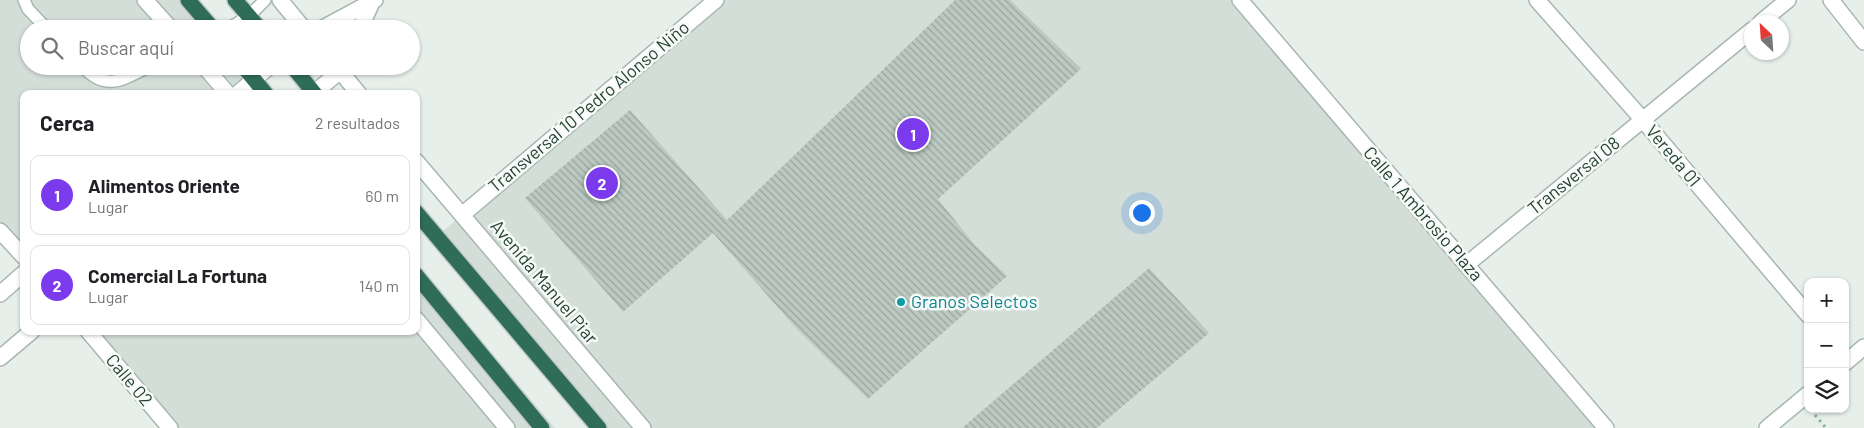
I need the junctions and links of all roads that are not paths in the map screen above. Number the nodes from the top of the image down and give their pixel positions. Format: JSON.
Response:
{"nodes":[{"id":1,"x":24,"y":0,"type":"edge"},
{"id":2,"x":145,"y":0,"type":"edge"},
{"id":3,"x":188,"y":0,"type":"edge"},
{"id":4,"x":235,"y":0,"type":"edge"},
{"id":5,"x":265,"y":0,"type":"edge"},
{"id":6,"x":280,"y":0,"type":"edge"},
{"id":7,"x":716,"y":0,"type":"edge"},
{"id":8,"x":1240,"y":0,"type":"edge"},
{"id":9,"x":1537,"y":0,"type":"edge"},
{"id":10,"x":1788,"y":0,"type":"edge"},
{"id":11,"x":1831,"y":0,"type":"edge"},
{"id":12,"x":373,"y":1,"type":"edge"},
{"id":13,"x":1770,"y":15,"type":"edge"},
{"id":14,"x":249,"y":16,"type":"junction"},
{"id":15,"x":38,"y":20,"type":"edge"},
{"id":16,"x":163,"y":20,"type":"edge"},
{"id":17,"x":205,"y":20,"type":"edge"},
{"id":18,"x":243,"y":20,"type":"edge"},
{"id":19,"x":252,"y":20,"type":"edge"},
{"id":20,"x":297,"y":20,"type":"edge"},
{"id":21,"x":338,"y":20,"type":"edge"},
{"id":22,"x":364,"y":20,"type":"edge"},
{"id":23,"x":1744,"y":37,"type":"edge"},
{"id":24,"x":1864,"y":42,"type":"edge"},
{"id":25,"x":92,"y":75,"type":"edge"},
{"id":26,"x":128,"y":75,"type":"edge"},
{"id":27,"x":212,"y":75,"type":"edge"},
{"id":28,"x":250,"y":75,"type":"edge"},
{"id":29,"x":260,"y":75,"type":"edge"},
{"id":30,"x":299,"y":75,"type":"edge"},
{"id":31,"x":332,"y":75,"type":"edge"},
{"id":32,"x":344,"y":75,"type":"edge"},
{"id":33,"x":254,"y":80,"type":"junction"},
{"id":34,"x":225,"y":90,"type":"edge"},
{"id":35,"x":242,"y":90,"type":"edge"},
{"id":36,"x":263,"y":90,"type":"edge"},
{"id":37,"x":312,"y":90,"type":"edge"},
{"id":38,"x":317,"y":90,"type":"edge"},
{"id":39,"x":356,"y":90,"type":"edge"},
{"id":40,"x":1642,"y":120,"type":"junction"},
{"id":41,"x":420,"y":166,"type":"edge"},
{"id":42,"x":462,"y":215,"type":"junction"},
{"id":43,"x":420,"y":217,"type":"edge"},
{"id":44,"x":0,"y":231,"type":"edge"},
{"id":45,"x":20,"y":253,"type":"edge"},
{"id":46,"x":1466,"y":265,"type":"junction"},
{"id":47,"x":20,"y":276,"type":"edge"},
{"id":48,"x":420,"y":280,"type":"edge"},
{"id":49,"x":0,"y":294,"type":"edge"},
{"id":50,"x":1804,"y":310,"type":"edge"},
{"id":51,"x":420,"y":323,"type":"edge"},
{"id":52,"x":27,"y":335,"type":"edge"},
{"id":53,"x":91,"y":335,"type":"edge"},
{"id":54,"x":1864,"y":347,"type":"edge"},
{"id":55,"x":0,"y":358,"type":"edge"},
{"id":56,"x":1849,"y":359,"type":"edge"},
{"id":57,"x":1804,"y":397,"type":"edge"},
{"id":58,"x":170,"y":428,"type":"edge"},
{"id":59,"x":507,"y":428,"type":"edge"},
{"id":60,"x":542,"y":428,"type":"edge"},
{"id":61,"x":600,"y":428,"type":"edge"},
{"id":62,"x":643,"y":428,"type":"edge"},
{"id":63,"x":1606,"y":428,"type":"edge"},
{"id":64,"x":1767,"y":428,"type":"edge"}],
"edges":[{"from":1,"to":15,"type":"lane"},
{"from":2,"to":16,"type":"street"},
{"from":3,"to":17,"type":"highway"},
{"from":4,"to":14,"type":"highway"},
{"from":5,"to":14,"type":"lane"},
{"from":6,"to":20,"type":"street"},
{"from":7,"to":42,"type":"street","name":"Transversal 10 Pedro Alonso Niño"},
{"from":8,"to":46,"type":"street","name":"Calle 1 Ambrosio Plaza"},
{"from":9,"to":40,"type":"street","name":"Vereda 01"},
{"from":10,"to":13,"type":"street"},
{"from":11,"to":24,"type":"street"},
{"from":12,"to":21,"type":"street"},
{"from":12,"to":22,"type":"street"},
{"from":14,"to":18,"type":"lane"},
{"from":14,"to":19,"type":"highway"},
{"from":23,"to":40,"type":"street","name":"Transversal 08"},
{"from":25,"to":26,"type":"lane"},
{"from":27,"to":34,"type":"street"},
{"from":28,"to":33,"type":"highway"},
{"from":29,"to":33,"type":"street"},
{"from":30,"to":37,"type":"highway"},
{"from":31,"to":38,"type":"street"},
{"from":32,"to":39,"type":"street"},
{"from":33,"to":35,"type":"street"},
{"from":33,"to":36,"type":"highway"},
{"from":40,"to":46,"type":"street","name":"Transversal 08"},
{"from":40,"to":50,"type":"street","name":"Vereda 01"},
{"from":41,"to":42,"type":"street","name":"Avenida Manuel Piar"},
{"from":42,"to":62,"type":"street","name":"Avenida Manuel Piar"},
{"from":43,"to":61,"type":"highway"},
{"from":44,"to":45,"type":"street"},
{"from":46,"to":63,"type":"street","name":"Calle 1 Ambrosio Plaza"},
{"from":47,"to":49,"type":"street"},
{"from":48,"to":60,"type":"highway"},
{"from":51,"to":59,"type":"street"},
{"from":52,"to":55,"type":"street"},
{"from":53,"to":58,"type":"street","name":"Calle 02"},
{"from":54,"to":56,"type":"street"},
{"from":57,"to":64,"type":"street"}]}
